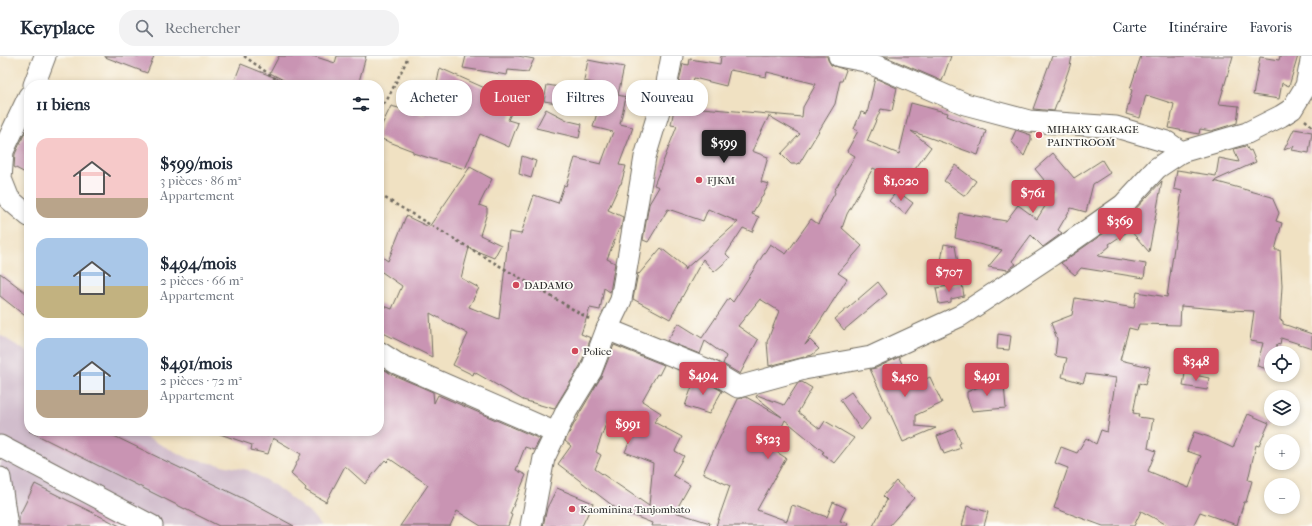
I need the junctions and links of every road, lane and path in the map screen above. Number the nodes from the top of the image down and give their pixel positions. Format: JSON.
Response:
{"nodes":[{"id":1,"x":45,"y":56,"type":"edge"},
{"id":2,"x":244,"y":56,"type":"edge"},
{"id":3,"x":407,"y":56,"type":"edge"},
{"id":4,"x":672,"y":56,"type":"edge"},
{"id":5,"x":839,"y":56,"type":"edge"},
{"id":6,"x":1312,"y":56,"type":"edge"},
{"id":7,"x":36,"y":80,"type":"edge"},
{"id":8,"x":277,"y":80,"type":"edge"},
{"id":9,"x":384,"y":103,"type":"edge"},
{"id":10,"x":24,"y":107,"type":"edge"},
{"id":11,"x":1181,"y":152,"type":"junction"},
{"id":12,"x":384,"y":198,"type":"edge"},
{"id":13,"x":24,"y":212,"type":"edge"},
{"id":14,"x":607,"y":329,"type":"junction"},
{"id":15,"x":384,"y":355,"type":"edge"},
{"id":16,"x":556,"y":433,"type":"junction"},
{"id":17,"x":0,"y":446,"type":"edge"},
{"id":18,"x":0,"y":478,"type":"edge"},
{"id":19,"x":7,"y":526,"type":"edge"},
{"id":20,"x":152,"y":526,"type":"edge"},
{"id":21,"x":531,"y":526,"type":"edge"}],
"edges":[{"from":1,"to":7,"type":"street"},
{"from":2,"to":8,"type":"path"},
{"from":3,"to":9,"type":"path"},
{"from":4,"to":14,"type":"street"},
{"from":5,"to":11,"type":"street"},
{"from":6,"to":11,"type":"street"},
{"from":10,"to":13,"type":"street"},
{"from":11,"to":14,"type":"street"},
{"from":12,"to":14,"type":"path"},
{"from":14,"to":16,"type":"street"},
{"from":15,"to":16,"type":"street"},
{"from":16,"to":21,"type":"street"},
{"from":17,"to":20,"type":"street"},
{"from":18,"to":19,"type":"street"}]}
